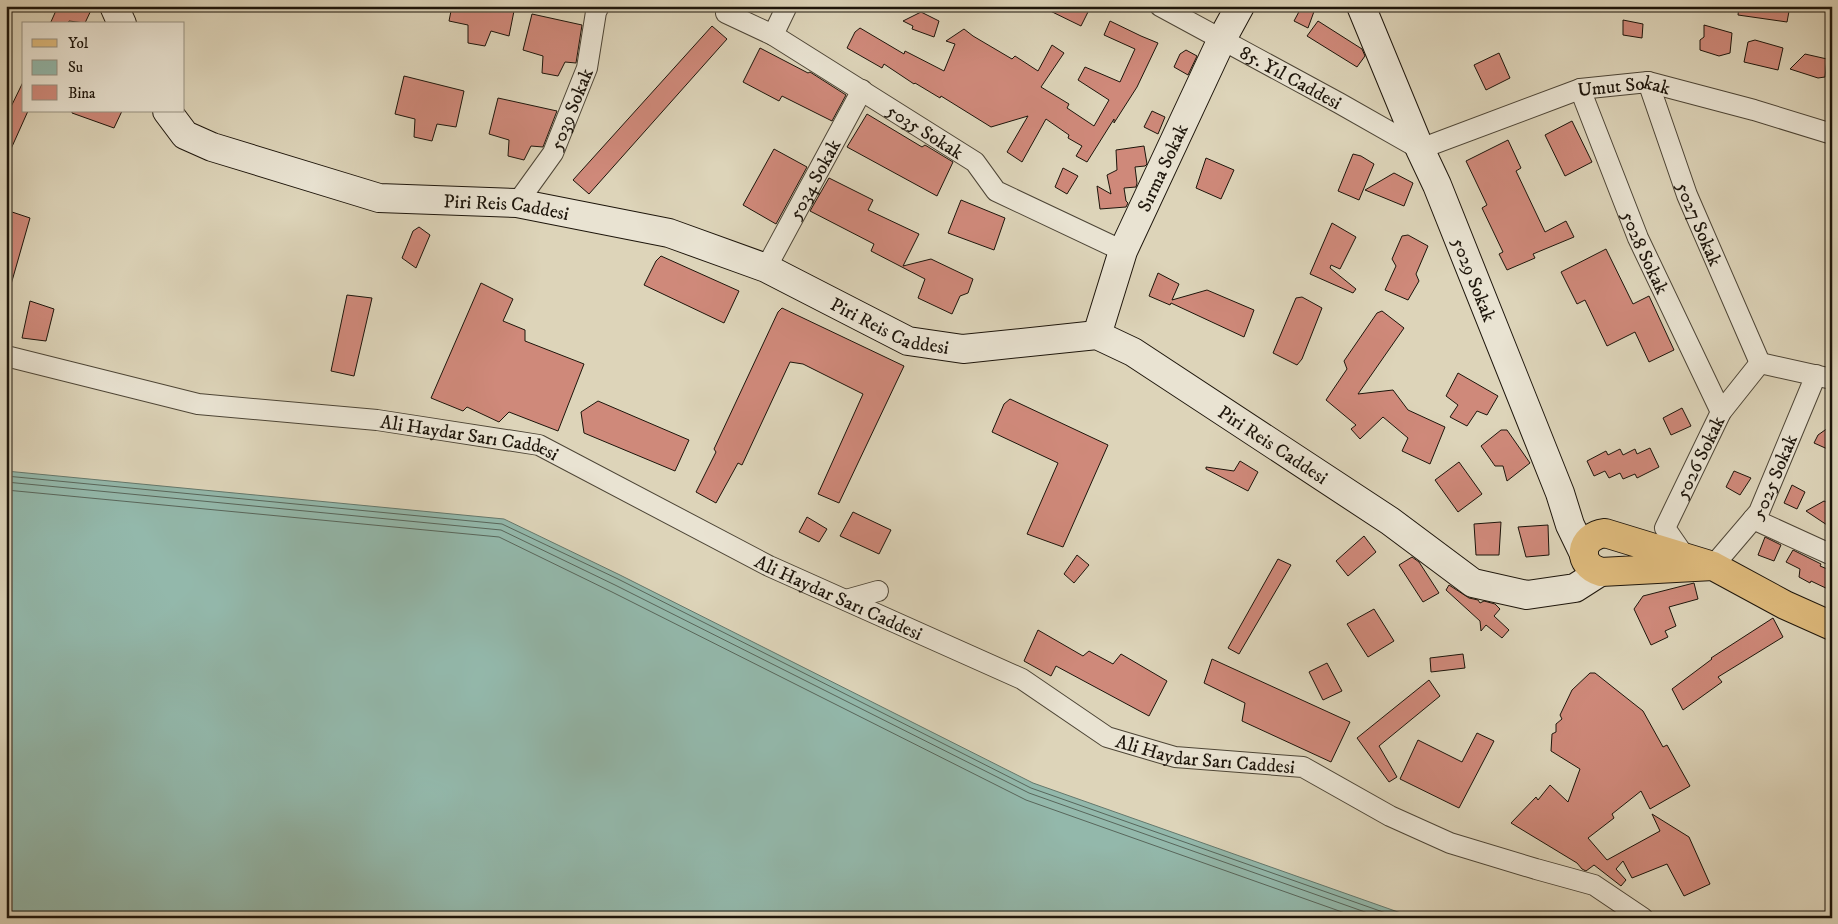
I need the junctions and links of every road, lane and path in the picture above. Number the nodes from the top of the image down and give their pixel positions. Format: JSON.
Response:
{"nodes":[{"id":1,"x":114,"y":6,"type":"edge"},
{"id":2,"x":599,"y":6,"type":"edge"},
{"id":3,"x":787,"y":6,"type":"edge"},
{"id":4,"x":1160,"y":6,"type":"edge"},
{"id":5,"x":1240,"y":6,"type":"edge"},
{"id":6,"x":1361,"y":6,"type":"edge"},
{"id":7,"x":726,"y":12,"type":"dead end"},
{"id":8,"x":121,"y":22,"type":"edge"},
{"id":9,"x":774,"y":35,"type":"junction"},
{"id":10,"x":1222,"y":38,"type":"junction"},
{"id":11,"x":1648,"y":82,"type":"junction"},
{"id":12,"x":1580,"y":89,"type":"junction"},
{"id":13,"x":862,"y":90,"type":"junction"},
{"id":14,"x":168,"y":112,"type":"edge"},
{"id":15,"x":1832,"y":134,"type":"edge"},
{"id":16,"x":1420,"y":150,"type":"junction"},
{"id":17,"x":517,"y":203,"type":"junction"},
{"id":18,"x":1123,"y":251,"type":"junction"},
{"id":19,"x":766,"y":268,"type":"junction"},
{"id":20,"x":1097,"y":335,"type":"junction"},
{"id":21,"x":6,"y":356,"type":"edge"},
{"id":22,"x":1760,"y":363,"type":"junction"},
{"id":23,"x":1824,"y":377,"type":"edge"},
{"id":24,"x":1720,"y":412,"type":"junction"},
{"id":25,"x":1560,"y":493,"type":"junction"},
{"id":26,"x":1753,"y":519,"type":"junction"},
{"id":27,"x":1608,"y":533,"type":"junction"},
{"id":28,"x":1832,"y":555,"type":"edge"},
{"id":29,"x":1685,"y":557,"type":"junction"},
{"id":30,"x":1594,"y":565,"type":"junction"},
{"id":31,"x":1713,"y":566,"type":"junction"},
{"id":32,"x":878,"y":591,"type":"dead end"},
{"id":33,"x":846,"y":600,"type":"junction"},
{"id":34,"x":1832,"y":626,"type":"edge"},
{"id":35,"x":1642,"y":918,"type":"edge"}],
"edges":[{"from":1,"to":8,"type":"street"},
{"from":2,"to":17,"type":"street","name":"5039 Sokak"},
{"from":3,"to":9,"type":"street"},
{"from":4,"to":10,"type":"street","name":"85. Yıl Caddesi"},
{"from":5,"to":10,"type":"street","name":"Sırma Sokak"},
{"from":6,"to":16,"type":"street","name":"5029 Sokak"},
{"from":7,"to":9,"type":"street","name":"5035 Sokak"},
{"from":9,"to":13,"type":"street","name":"5035 Sokak"},
{"from":10,"to":16,"type":"street","name":"85. Yıl Caddesi"},
{"from":10,"to":18,"type":"street","name":"Sırma Sokak"},
{"from":11,"to":12,"type":"street","name":"Umut Sokak"},
{"from":11,"to":15,"type":"street","name":"Umut Sokak"},
{"from":11,"to":22,"type":"street","name":"5027 Sokak"},
{"from":12,"to":16,"type":"street","name":"Umut Sokak"},
{"from":12,"to":24,"type":"street","name":"5028 Sokak"},
{"from":13,"to":18,"type":"street","name":"5035 Sokak"},
{"from":13,"to":19,"type":"street","name":"5034 Sokak"},
{"from":14,"to":17,"type":"street","name":"Piri Reis Caddesi"},
{"from":16,"to":25,"type":"street","name":"5029 Sokak"},
{"from":17,"to":19,"type":"street","name":"Piri Reis Caddesi"},
{"from":18,"to":20,"type":"street","name":"Sırma Sokak"},
{"from":19,"to":20,"type":"street","name":"Piri Reis Caddesi"},
{"from":20,"to":30,"type":"street","name":"Piri Reis Caddesi"},
{"from":21,"to":33,"type":"street","name":"Ali Haydar Sarı Caddesi"},
{"from":22,"to":23,"type":"street"},
{"from":22,"to":24,"type":"street","name":"5026 Sokak"},
{"from":23,"to":26,"type":"street","name":"5025 Sokak"},
{"from":24,"to":29,"type":"street","name":"5026 Sokak"},
{"from":25,"to":27,"type":"street"},
{"from":25,"to":30,"type":"street","name":"5029 Sokak"},
{"from":26,"to":28,"type":"street"},
{"from":26,"to":31,"type":"street","name":"5025 Sokak"},
{"from":27,"to":29,"type":"main road"},
{"from":27,"to":30,"type":"main road"},
{"from":27,"to":30,"type":"main road"},
{"from":29,"to":31,"type":"main road"},
{"from":30,"to":31,"type":"main road"},
{"from":31,"to":34,"type":"main road"},
{"from":32,"to":33,"type":"street"},
{"from":33,"to":35,"type":"street","name":"Ali Haydar Sarı Caddesi"}]}
